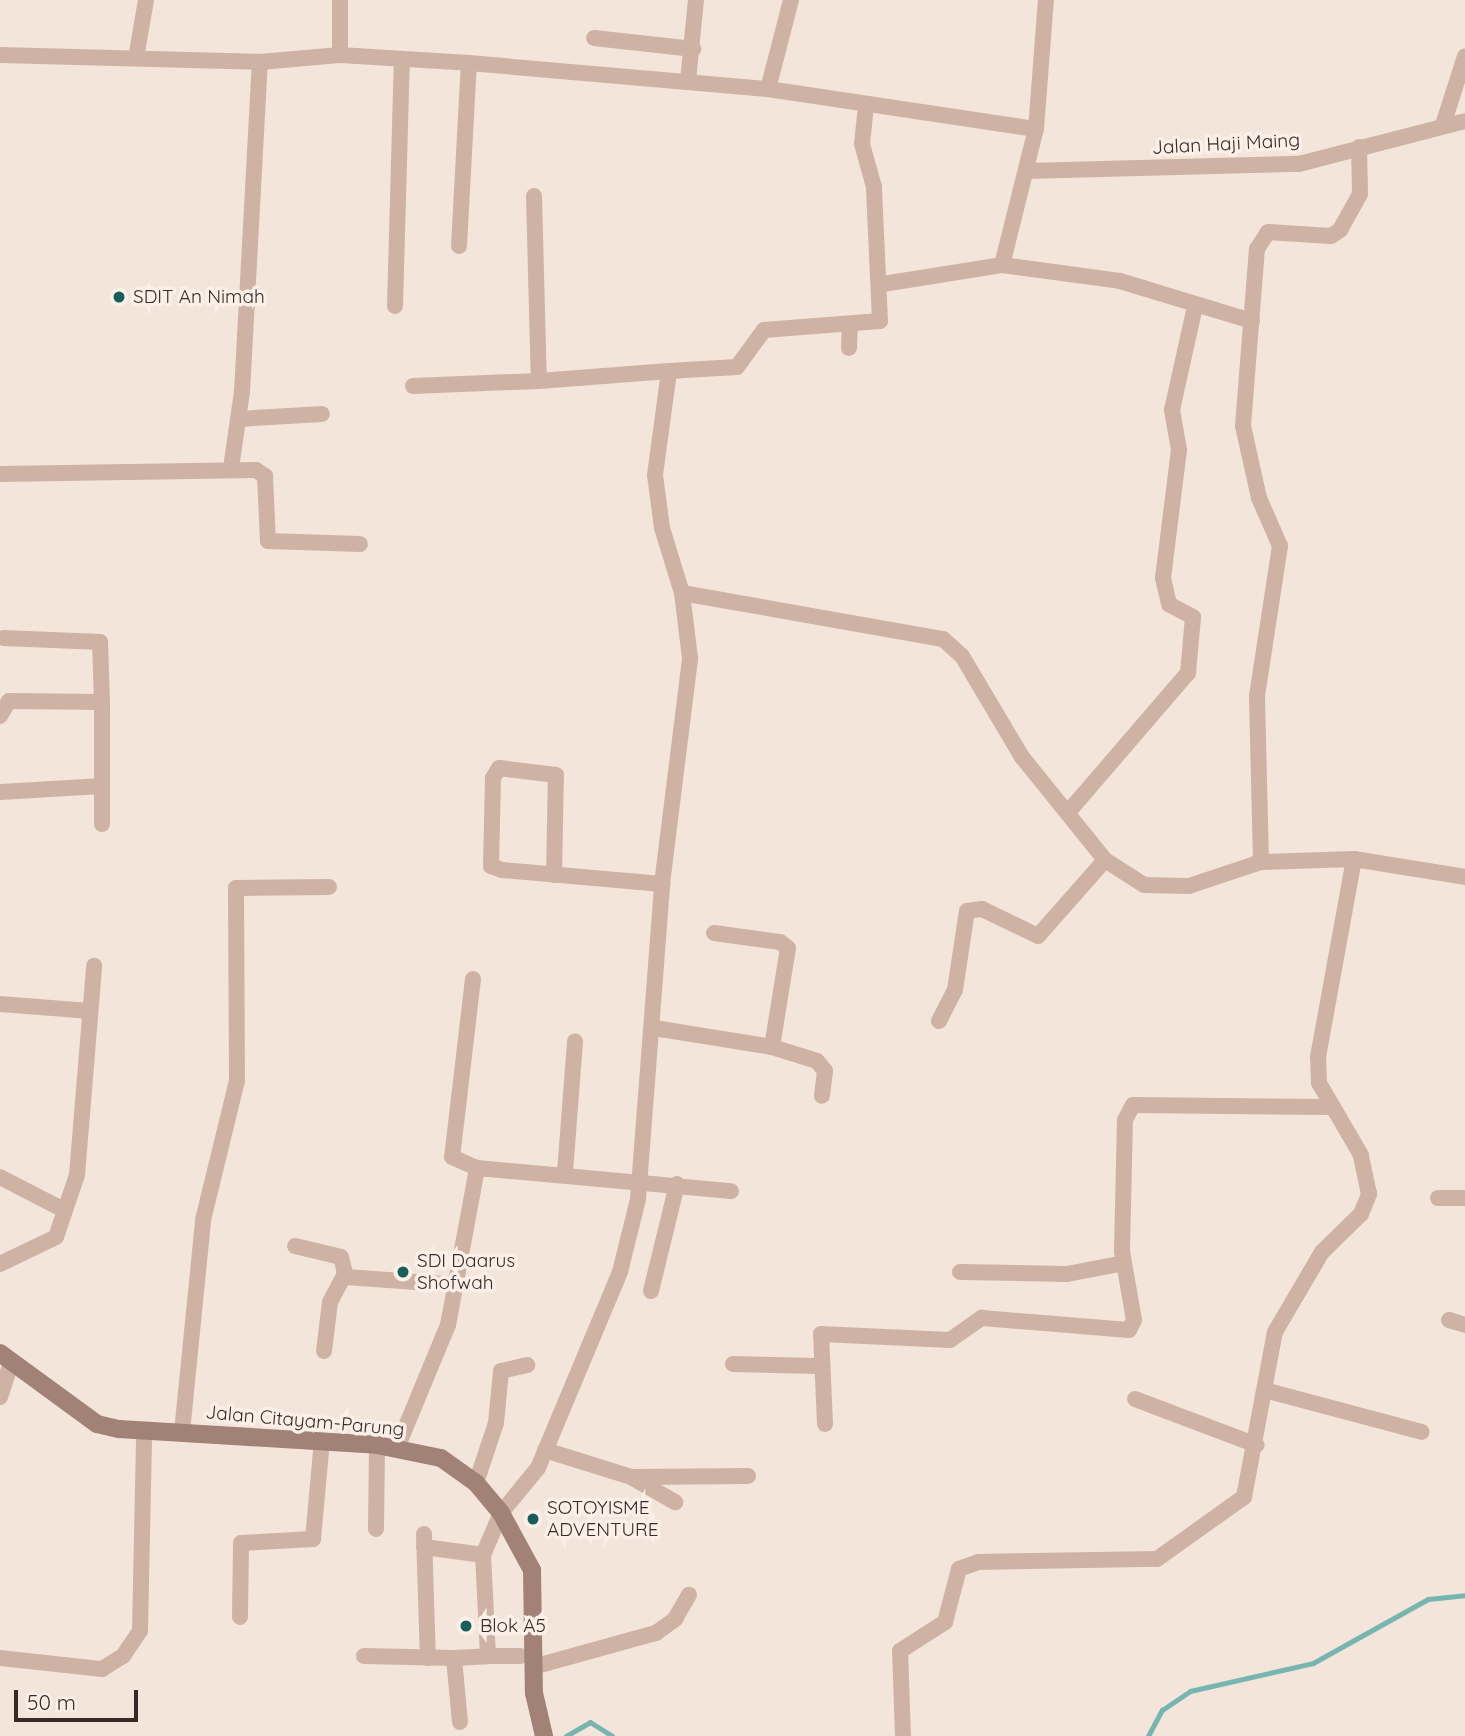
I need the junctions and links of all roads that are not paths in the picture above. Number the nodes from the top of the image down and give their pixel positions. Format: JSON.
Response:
{"nodes":[{"id":1,"x":146,"y":0,"type":"edge"},
{"id":2,"x":340,"y":0,"type":"edge"},
{"id":3,"x":696,"y":0,"type":"edge"},
{"id":4,"x":791,"y":0,"type":"edge"},
{"id":5,"x":1046,"y":0,"type":"edge"},
{"id":6,"x":594,"y":38,"type":"dead end"},
{"id":7,"x":694,"y":49,"type":"junction"},
{"id":8,"x":0,"y":55,"type":"edge"},
{"id":9,"x":340,"y":55,"type":"junction"},
{"id":10,"x":1465,"y":56,"type":"edge"},
{"id":11,"x":136,"y":58,"type":"junction"},
{"id":12,"x":402,"y":59,"type":"junction"},
{"id":13,"x":260,"y":62,"type":"junction"},
{"id":14,"x":469,"y":62,"type":"junction"},
{"id":15,"x":688,"y":81,"type":"junction"},
{"id":16,"x":768,"y":89,"type":"junction"},
{"id":17,"x":866,"y":107,"type":"junction"},
{"id":18,"x":1465,"y":121,"type":"edge"},
{"id":19,"x":1443,"y":125,"type":"junction"},
{"id":20,"x":1036,"y":129,"type":"junction"},
{"id":21,"x":1359,"y":147,"type":"junction"},
{"id":22,"x":1026,"y":171,"type":"junction"},
{"id":23,"x":534,"y":196,"type":"dead end"},
{"id":24,"x":459,"y":246,"type":"dead end"},
{"id":25,"x":1002,"y":265,"type":"junction"},
{"id":26,"x":883,"y":284,"type":"junction"},
{"id":27,"x":395,"y":306,"type":"dead end"},
{"id":28,"x":1195,"y":306,"type":"junction"},
{"id":29,"x":1252,"y":321,"type":"junction"},
{"id":30,"x":850,"y":324,"type":"junction"},
{"id":31,"x":849,"y":348,"type":"dead end"},
{"id":32,"x":669,"y":371,"type":"junction"},
{"id":33,"x":539,"y":381,"type":"junction"},
{"id":34,"x":413,"y":387,"type":"dead end"},
{"id":35,"x":322,"y":414,"type":"dead end"},
{"id":36,"x":238,"y":419,"type":"junction"},
{"id":37,"x":231,"y":468,"type":"junction"},
{"id":38,"x":0,"y":474,"type":"edge"},
{"id":39,"x":360,"y":544,"type":"dead end"},
{"id":40,"x":682,"y":593,"type":"junction"},
{"id":41,"x":4,"y":638,"type":"dead end"},
{"id":42,"x":102,"y":702,"type":"junction"},
{"id":43,"x":0,"y":716,"type":"edge"},
{"id":44,"x":102,"y":786,"type":"junction"},
{"id":45,"x":0,"y":792,"type":"edge"},
{"id":46,"x":1070,"y":810,"type":"junction"},
{"id":47,"x":102,"y":824,"type":"dead end"},
{"id":48,"x":1354,"y":859,"type":"junction"},
{"id":49,"x":1105,"y":860,"type":"junction"},
{"id":50,"x":1261,"y":862,"type":"junction"},
{"id":51,"x":554,"y":875,"type":"junction"},
{"id":52,"x":1465,"y":877,"type":"edge"},
{"id":53,"x":662,"y":884,"type":"junction"},
{"id":54,"x":330,"y":887,"type":"dead end"},
{"id":55,"x":714,"y":933,"type":"dead end"},
{"id":56,"x":94,"y":966,"type":"dead end"},
{"id":57,"x":473,"y":979,"type":"dead end"},
{"id":58,"x":0,"y":1004,"type":"edge"},
{"id":59,"x":90,"y":1011,"type":"junction"},
{"id":60,"x":939,"y":1021,"type":"dead end"},
{"id":61,"x":654,"y":1028,"type":"junction"},
{"id":62,"x":575,"y":1041,"type":"dead end"},
{"id":63,"x":772,"y":1047,"type":"junction"},
{"id":64,"x":821,"y":1096,"type":"dead end"},
{"id":65,"x":1331,"y":1108,"type":"junction"},
{"id":66,"x":477,"y":1168,"type":"junction"},
{"id":67,"x":565,"y":1172,"type":"junction"},
{"id":68,"x":0,"y":1177,"type":"edge"},
{"id":69,"x":641,"y":1179,"type":"junction"},
{"id":70,"x":677,"y":1184,"type":"junction"},
{"id":71,"x":731,"y":1191,"type":"dead end"},
{"id":72,"x":1438,"y":1198,"type":"dead end"},
{"id":73,"x":1465,"y":1198,"type":"edge"},
{"id":74,"x":62,"y":1209,"type":"junction"},
{"id":75,"x":295,"y":1246,"type":"dead end"},
{"id":76,"x":1124,"y":1263,"type":"junction"},
{"id":77,"x":0,"y":1264,"type":"edge"},
{"id":78,"x":960,"y":1272,"type":"dead end"},
{"id":79,"x":344,"y":1276,"type":"junction"},
{"id":80,"x":458,"y":1285,"type":"junction"},
{"id":81,"x":651,"y":1291,"type":"dead end"},
{"id":82,"x":324,"y":1351,"type":"dead end"},
{"id":83,"x":6,"y":1359,"type":"edge"},
{"id":84,"x":733,"y":1364,"type":"dead end"},
{"id":85,"x":527,"y":1365,"type":"dead end"},
{"id":86,"x":819,"y":1366,"type":"junction"},
{"id":87,"x":1268,"y":1391,"type":"junction"},
{"id":88,"x":0,"y":1396,"type":"edge"},
{"id":89,"x":1135,"y":1399,"type":"dead end"},
{"id":90,"x":825,"y":1424,"type":"dead end"},
{"id":91,"x":144,"y":1432,"type":"junction"},
{"id":92,"x":182,"y":1432,"type":"junction"},
{"id":93,"x":1422,"y":1432,"type":"dead end"},
{"id":94,"x":322,"y":1440,"type":"junction"},
{"id":95,"x":377,"y":1445,"type":"junction"},
{"id":96,"x":1257,"y":1446,"type":"junction"},
{"id":97,"x":397,"y":1448,"type":"junction"},
{"id":98,"x":545,"y":1450,"type":"junction"},
{"id":99,"x":748,"y":1476,"type":"dead end"},
{"id":100,"x":631,"y":1477,"type":"junction"},
{"id":101,"x":476,"y":1483,"type":"junction"},
{"id":102,"x":675,"y":1502,"type":"dead end"},
{"id":103,"x":502,"y":1513,"type":"junction"},
{"id":104,"x":376,"y":1529,"type":"dead end"},
{"id":105,"x":483,"y":1555,"type":"junction"},
{"id":106,"x":689,"y":1595,"type":"dead end"},
{"id":107,"x":240,"y":1617,"type":"dead end"},
{"id":108,"x":364,"y":1656,"type":"dead end"},
{"id":109,"x":488,"y":1656,"type":"junction"},
{"id":110,"x":0,"y":1658,"type":"edge"},
{"id":111,"x":428,"y":1658,"type":"junction"},
{"id":112,"x":454,"y":1658,"type":"junction"},
{"id":113,"x":526,"y":1661,"type":"junction"},
{"id":114,"x":460,"y":1722,"type":"dead end"},
{"id":115,"x":543,"y":1732,"type":"edge"},
{"id":116,"x":903,"y":1736,"type":"edge"}],
"edges":[{"from":1,"to":11,"type":"street"},
{"from":2,"to":9,"type":"street"},
{"from":3,"to":7,"type":"street"},
{"from":4,"to":16,"type":"street"},
{"from":5,"to":20,"type":"street"},
{"from":6,"to":7,"type":"street"},
{"from":7,"to":15,"type":"street"},
{"from":8,"to":11,"type":"street"},
{"from":9,"to":12,"type":"street"},
{"from":9,"to":13,"type":"street"},
{"from":10,"to":19,"type":"street"},
{"from":11,"to":13,"type":"street"},
{"from":12,"to":14,"type":"street"},
{"from":12,"to":27,"type":"street"},
{"from":13,"to":36,"type":"street"},
{"from":14,"to":15,"type":"street"},
{"from":14,"to":24,"type":"street"},
{"from":15,"to":16,"type":"street"},
{"from":16,"to":17,"type":"street"},
{"from":17,"to":20,"type":"street"},
{"from":17,"to":26,"type":"street"},
{"from":18,"to":19,"type":"street","name":"Jalan Haji Maing"},
{"from":19,"to":21,"type":"street","name":"Jalan Haji Maing"},
{"from":20,"to":22,"type":"street"},
{"from":21,"to":22,"type":"street","name":"Jalan Haji Maing"},
{"from":21,"to":29,"type":"street"},
{"from":22,"to":25,"type":"street"},
{"from":23,"to":33,"type":"street"},
{"from":25,"to":26,"type":"street"},
{"from":25,"to":28,"type":"street"},
{"from":26,"to":30,"type":"street"},
{"from":28,"to":29,"type":"street"},
{"from":28,"to":46,"type":"street"},
{"from":29,"to":50,"type":"street"},
{"from":30,"to":31,"type":"street"},
{"from":30,"to":32,"type":"street"},
{"from":32,"to":33,"type":"street"},
{"from":32,"to":40,"type":"street"},
{"from":33,"to":34,"type":"street"},
{"from":35,"to":36,"type":"street"},
{"from":36,"to":37,"type":"street"},
{"from":37,"to":38,"type":"street"},
{"from":37,"to":39,"type":"street"},
{"from":40,"to":46,"type":"street"},
{"from":40,"to":53,"type":"street"},
{"from":41,"to":42,"type":"street"},
{"from":42,"to":43,"type":"street"},
{"from":42,"to":44,"type":"street"},
{"from":44,"to":45,"type":"street"},
{"from":44,"to":47,"type":"street"},
{"from":46,"to":49,"type":"street"},
{"from":48,"to":50,"type":"street"},
{"from":48,"to":52,"type":"street"},
{"from":48,"to":65,"type":"street"},
{"from":49,"to":50,"type":"street"},
{"from":49,"to":60,"type":"street"},
{"from":51,"to":51,"type":"street"},
{"from":51,"to":53,"type":"street"},
{"from":53,"to":61,"type":"street"},
{"from":54,"to":92,"type":"street"},
{"from":55,"to":63,"type":"street"},
{"from":56,"to":59,"type":"street"},
{"from":57,"to":66,"type":"street"},
{"from":58,"to":59,"type":"street"},
{"from":59,"to":74,"type":"street"},
{"from":61,"to":63,"type":"street"},
{"from":61,"to":69,"type":"street"},
{"from":62,"to":67,"type":"street"},
{"from":63,"to":64,"type":"street"},
{"from":65,"to":76,"type":"street"},
{"from":65,"to":87,"type":"street"},
{"from":66,"to":67,"type":"street"},
{"from":66,"to":80,"type":"street"},
{"from":67,"to":69,"type":"street"},
{"from":68,"to":74,"type":"street"},
{"from":69,"to":70,"type":"street"},
{"from":69,"to":98,"type":"street"},
{"from":70,"to":71,"type":"street"},
{"from":70,"to":81,"type":"street"},
{"from":72,"to":73,"type":"street"},
{"from":74,"to":77,"type":"street"},
{"from":75,"to":79,"type":"street"},
{"from":76,"to":78,"type":"street"},
{"from":76,"to":86,"type":"street"},
{"from":79,"to":80,"type":"street"},
{"from":79,"to":82,"type":"street"},
{"from":80,"to":97,"type":"street"},
{"from":83,"to":88,"type":"street"},
{"from":83,"to":91,"type":"street","name":"Jalan Citayam-Parung"},
{"from":84,"to":86,"type":"street"},
{"from":85,"to":101,"type":"street"},
{"from":86,"to":90,"type":"street"},
{"from":87,"to":93,"type":"street"},
{"from":87,"to":96,"type":"street"},
{"from":89,"to":96,"type":"street"},
{"from":91,"to":92,"type":"street","name":"Jalan Citayam-Parung"},
{"from":91,"to":110,"type":"street"},
{"from":92,"to":94,"type":"street","name":"Jalan Citayam-Parung"},
{"from":94,"to":95,"type":"street","name":"Jalan Citayam-Parung"},
{"from":94,"to":107,"type":"street"},
{"from":95,"to":97,"type":"street","name":"Jalan Citayam-Parung"},
{"from":95,"to":104,"type":"street"},
{"from":96,"to":116,"type":"street"},
{"from":97,"to":101,"type":"street","name":"Jalan Citayam-Parung"},
{"from":98,"to":100,"type":"street"},
{"from":98,"to":103,"type":"street"},
{"from":99,"to":100,"type":"street"},
{"from":100,"to":102,"type":"street"},
{"from":101,"to":103,"type":"street","name":"Jalan Citayam-Parung"},
{"from":103,"to":105,"type":"street"},
{"from":103,"to":113,"type":"street","name":"Jalan Citayam-Parung"},
{"from":105,"to":109,"type":"street"},
{"from":105,"to":111,"type":"street"},
{"from":106,"to":113,"type":"street"},
{"from":108,"to":111,"type":"street"},
{"from":109,"to":112,"type":"street"},
{"from":109,"to":113,"type":"street"},
{"from":111,"to":112,"type":"street"},
{"from":112,"to":114,"type":"street"},
{"from":113,"to":115,"type":"street","name":"Jalan Citayam-Parung"}]}
